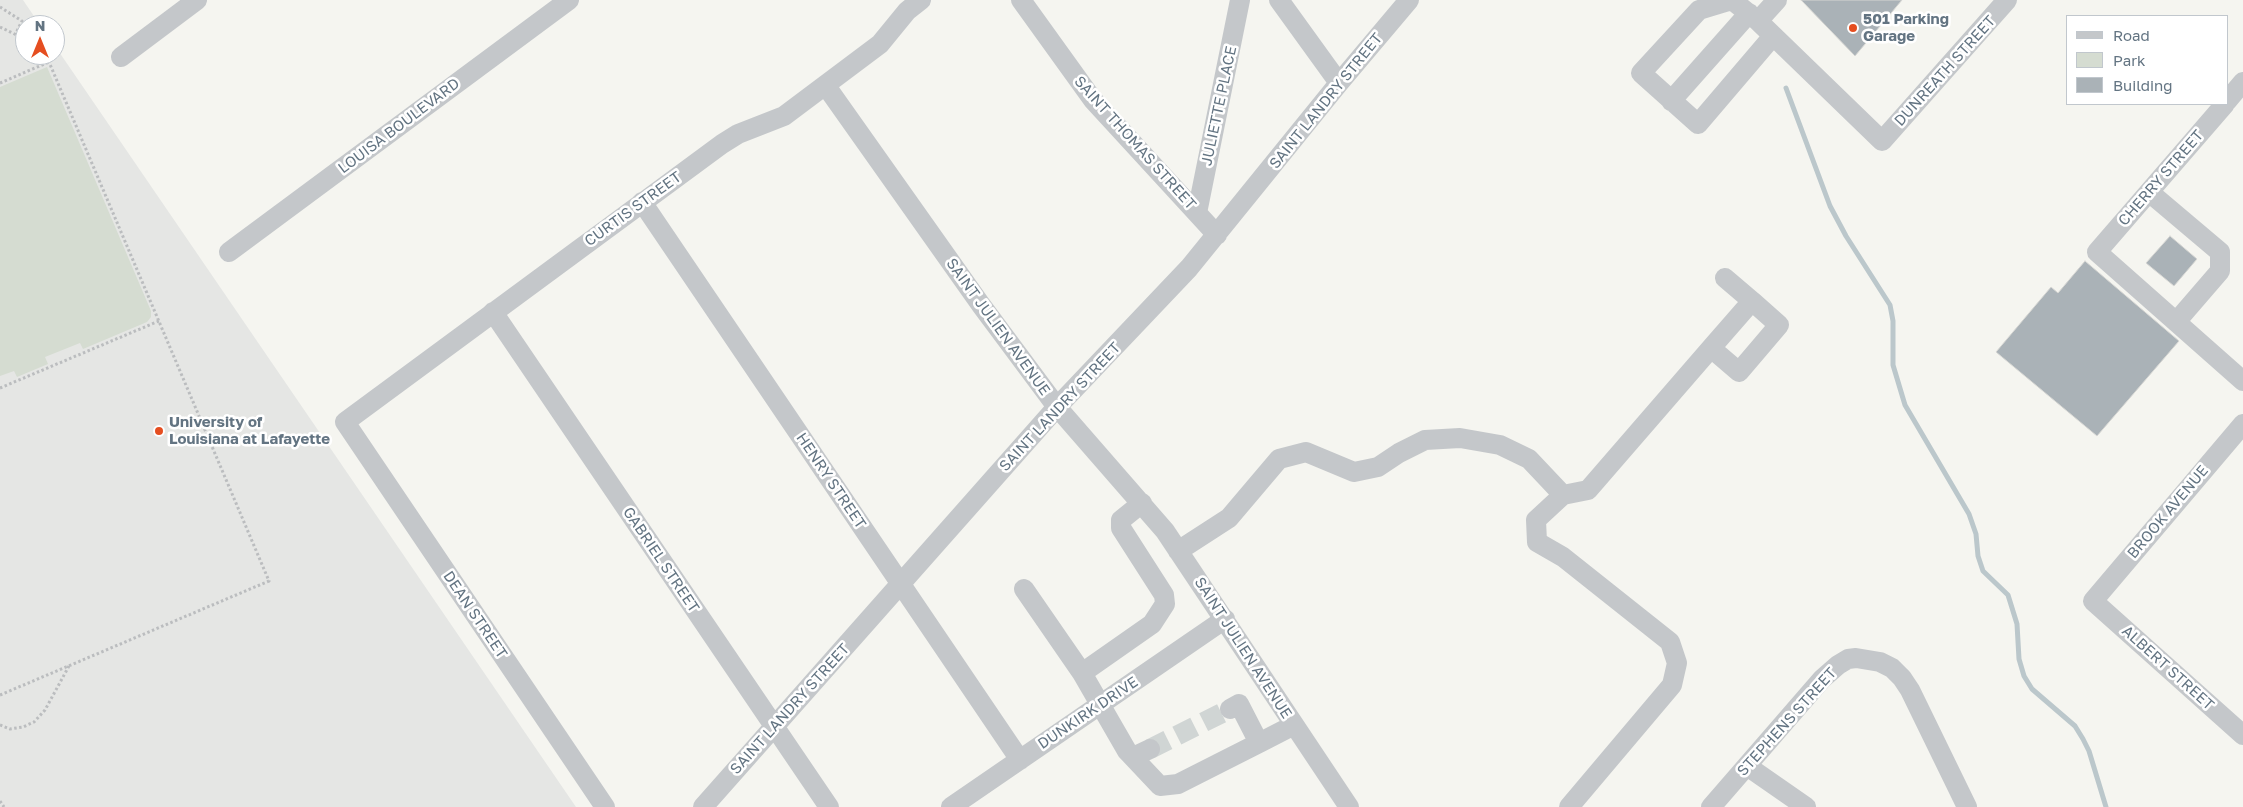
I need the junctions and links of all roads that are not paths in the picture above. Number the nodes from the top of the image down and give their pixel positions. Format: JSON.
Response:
{"nodes":[{"id":1,"x":197,"y":0,"type":"edge"},
{"id":2,"x":569,"y":0,"type":"edge"},
{"id":3,"x":921,"y":0,"type":"edge"},
{"id":4,"x":1021,"y":0,"type":"edge"},
{"id":5,"x":1240,"y":0,"type":"edge"},
{"id":6,"x":1279,"y":0,"type":"edge"},
{"id":7,"x":1410,"y":0,"type":"edge"},
{"id":8,"x":1732,"y":0,"type":"edge"},
{"id":9,"x":1777,"y":0,"type":"edge"},
{"id":10,"x":2008,"y":0,"type":"edge"},
{"id":11,"x":1753,"y":17,"type":"junction"},
{"id":12,"x":1773,"y":36,"type":"junction"},
{"id":13,"x":121,"y":57,"type":"dead end"},
{"id":14,"x":2243,"y":82,"type":"edge"},
{"id":15,"x":1339,"y":83,"type":"junction"},
{"id":16,"x":826,"y":86,"type":"junction"},
{"id":17,"x":1671,"y":100,"type":"junction"},
{"id":18,"x":2228,"y":100,"type":"edge"},
{"id":19,"x":2223,"y":105,"type":"edge"},
{"id":20,"x":2149,"y":192,"type":"junction"},
{"id":21,"x":642,"y":202,"type":"junction"},
{"id":22,"x":1197,"y":213,"type":"junction"},
{"id":23,"x":1217,"y":235,"type":"junction"},
{"id":24,"x":229,"y":252,"type":"dead end"},
{"id":25,"x":1725,"y":278,"type":"dead end"},
{"id":26,"x":1752,"y":301,"type":"junction"},
{"id":27,"x":493,"y":312,"type":"junction"},
{"id":28,"x":2176,"y":322,"type":"junction"},
{"id":29,"x":1711,"y":348,"type":"junction"},
{"id":30,"x":2243,"y":382,"type":"edge"},
{"id":31,"x":1057,"y":407,"type":"junction"},
{"id":32,"x":345,"y":422,"type":"joint"},
{"id":33,"x":2243,"y":424,"type":"edge"},
{"id":34,"x":1563,"y":495,"type":"junction"},
{"id":35,"x":1142,"y":502,"type":"junction"},
{"id":36,"x":1178,"y":551,"type":"junction"},
{"id":37,"x":900,"y":584,"type":"junction"},
{"id":38,"x":1024,"y":589,"type":"dead end"},
{"id":39,"x":2093,"y":601,"type":"joint"},
{"id":40,"x":1225,"y":619,"type":"junction"},
{"id":41,"x":1082,"y":673,"type":"junction"},
{"id":42,"x":1101,"y":704,"type":"junction"},
{"id":43,"x":1230,"y":709,"type":"dead end"},
{"id":44,"x":1294,"y":725,"type":"junction"},
{"id":45,"x":774,"y":726,"type":"junction"},
{"id":46,"x":2243,"y":735,"type":"edge"},
{"id":47,"x":1259,"y":743,"type":"junction"},
{"id":48,"x":1020,"y":760,"type":"junction"},
{"id":49,"x":1747,"y":766,"type":"junction"},
{"id":50,"x":605,"y":807,"type":"edge"},
{"id":51,"x":703,"y":807,"type":"edge"},
{"id":52,"x":829,"y":807,"type":"edge"},
{"id":53,"x":951,"y":807,"type":"edge"},
{"id":54,"x":1349,"y":807,"type":"edge"},
{"id":55,"x":1569,"y":807,"type":"edge"},
{"id":56,"x":1711,"y":807,"type":"edge"},
{"id":57,"x":1806,"y":807,"type":"edge"},
{"id":58,"x":1967,"y":807,"type":"edge"}],
"edges":[{"from":1,"to":13,"type":"street"},
{"from":2,"to":24,"type":"street","name":"LOUISA BOULEVARD"},
{"from":3,"to":16,"type":"street","name":"CURTIS STREET"},
{"from":4,"to":22,"type":"street","name":"SAINT THOMAS STREET"},
{"from":5,"to":22,"type":"street","name":"JULIETTE PLACE"},
{"from":6,"to":15,"type":"street"},
{"from":7,"to":15,"type":"street","name":"SAINT LANDRY STREET"},
{"from":8,"to":11,"type":"street"},
{"from":8,"to":17,"type":"street"},
{"from":9,"to":11,"type":"street"},
{"from":10,"to":12,"type":"street","name":"DUNREATH STREET"},
{"from":11,"to":12,"type":"street"},
{"from":11,"to":17,"type":"street"},
{"from":12,"to":17,"type":"street"},
{"from":14,"to":18,"type":"street","name":"CHERRY STREET"},
{"from":15,"to":23,"type":"street","name":"SAINT LANDRY STREET"},
{"from":16,"to":21,"type":"street","name":"CURTIS STREET"},
{"from":16,"to":31,"type":"street","name":"SAINT JULIEN AVENUE"},
{"from":19,"to":20,"type":"street","name":"CHERRY STREET"},
{"from":20,"to":28,"type":"street"},
{"from":20,"to":28,"type":"street","name":"CHERRY STREET"},
{"from":21,"to":27,"type":"street","name":"CURTIS STREET"},
{"from":21,"to":37,"type":"street","name":"HENRY STREET"},
{"from":22,"to":23,"type":"street","name":"SAINT THOMAS STREET"},
{"from":23,"to":31,"type":"street","name":"SAINT LANDRY STREET"},
{"from":25,"to":26,"type":"street"},
{"from":26,"to":29,"type":"street"},
{"from":26,"to":29,"type":"street"},
{"from":27,"to":32,"type":"street","name":"CURTIS STREET"},
{"from":27,"to":45,"type":"street","name":"GABRIEL STREET"},
{"from":28,"to":30,"type":"street"},
{"from":29,"to":34,"type":"street"},
{"from":31,"to":35,"type":"street","name":"SAINT JULIEN AVENUE"},
{"from":31,"to":37,"type":"street","name":"SAINT LANDRY STREET"},
{"from":32,"to":50,"type":"street","name":"DEAN STREET"},
{"from":33,"to":39,"type":"street","name":"BROOK AVENUE"},
{"from":34,"to":36,"type":"street"},
{"from":34,"to":55,"type":"street"},
{"from":35,"to":36,"type":"street","name":"SAINT JULIEN AVENUE"},
{"from":35,"to":41,"type":"street"},
{"from":36,"to":40,"type":"street","name":"SAINT JULIEN AVENUE"},
{"from":37,"to":45,"type":"street","name":"SAINT LANDRY STREET"},
{"from":37,"to":48,"type":"street","name":"HENRY STREET"},
{"from":38,"to":41,"type":"street"},
{"from":39,"to":46,"type":"street","name":"ALBERT STREET"},
{"from":40,"to":42,"type":"street","name":"DUNKIRK DRIVE"},
{"from":40,"to":44,"type":"street","name":"SAINT JULIEN AVENUE"},
{"from":41,"to":42,"type":"street"},
{"from":42,"to":47,"type":"street"},
{"from":42,"to":48,"type":"street","name":"DUNKIRK DRIVE"},
{"from":43,"to":47,"type":"street"},
{"from":44,"to":47,"type":"street"},
{"from":44,"to":54,"type":"street","name":"SAINT JULIEN AVENUE"},
{"from":45,"to":51,"type":"street","name":"SAINT LANDRY STREET"},
{"from":45,"to":52,"type":"street","name":"GABRIEL STREET"},
{"from":48,"to":53,"type":"street","name":"DUNKIRK DRIVE"},
{"from":49,"to":56,"type":"street","name":"STEPHENS STREET"},
{"from":49,"to":57,"type":"street"},
{"from":49,"to":58,"type":"street","name":"STEPHENS STREET"}]}
